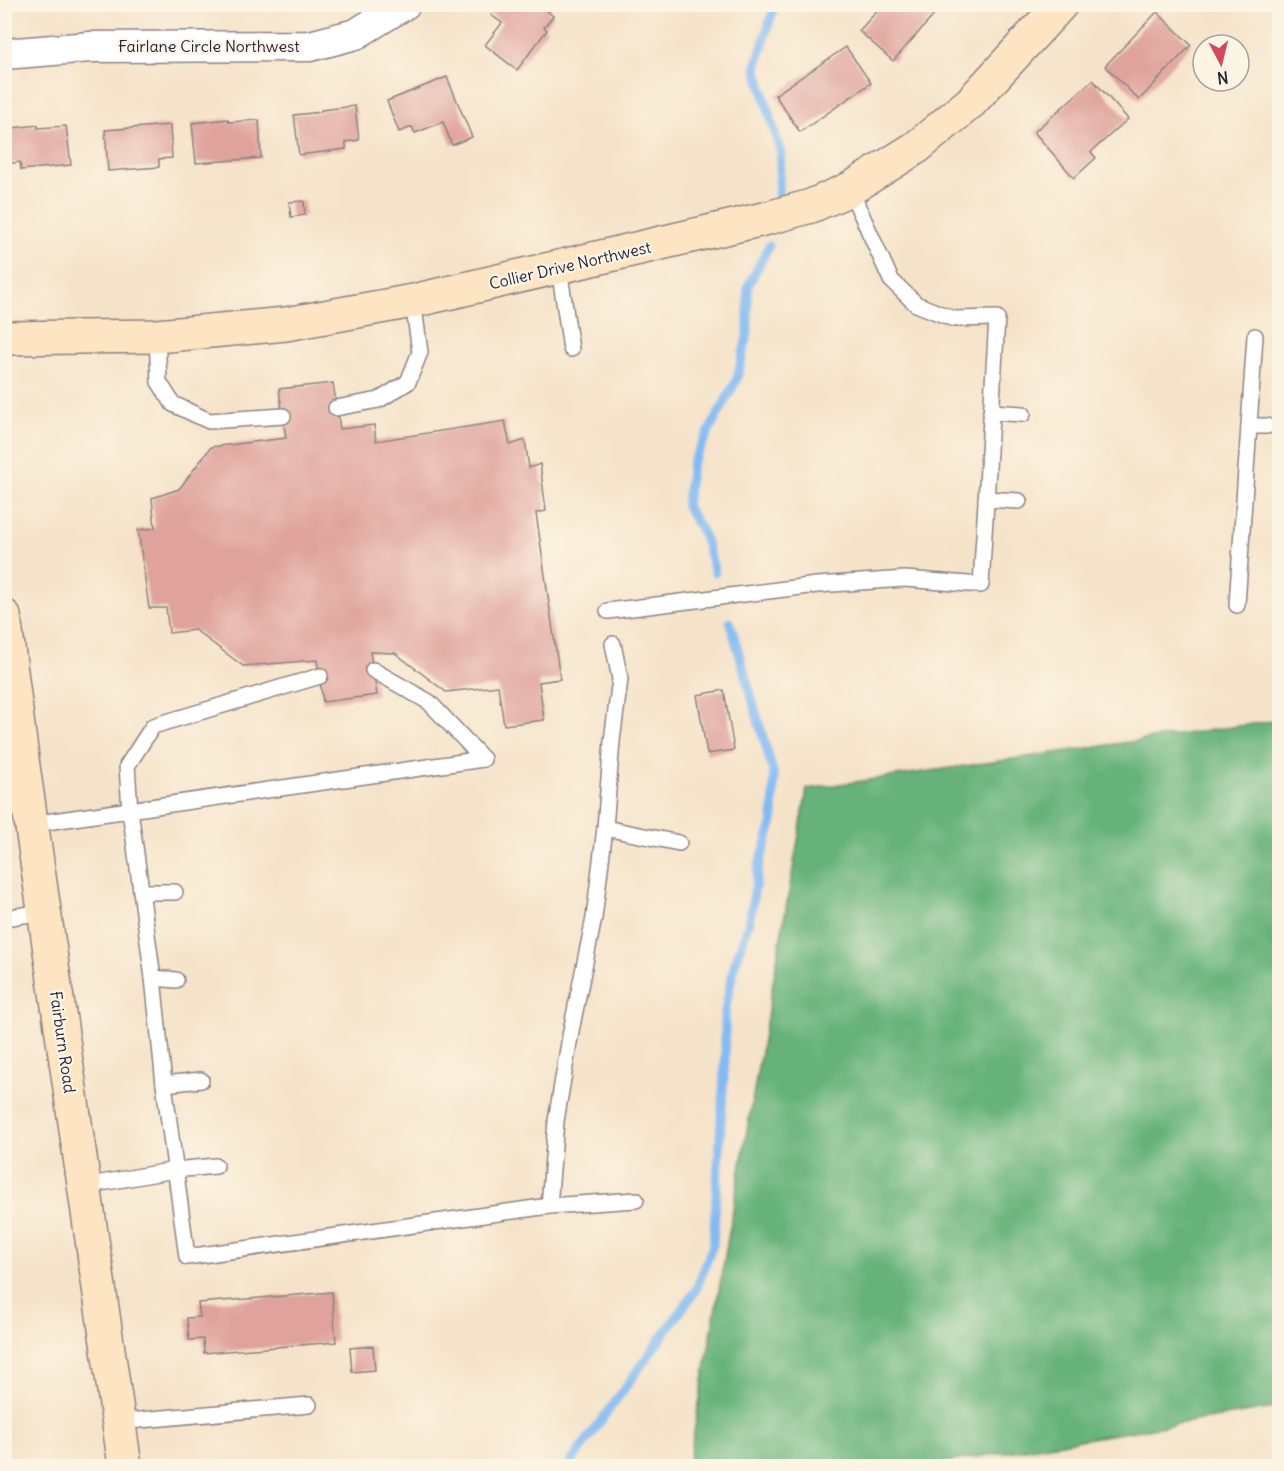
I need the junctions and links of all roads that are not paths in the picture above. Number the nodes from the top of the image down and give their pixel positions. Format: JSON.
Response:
{"nodes":[{"id":1,"x":405,"y":4,"type":"edge"},
{"id":2,"x":1061,"y":4,"type":"edge"},
{"id":3,"x":4,"y":54,"type":"edge"},
{"id":4,"x":850,"y":189,"type":"junction"},
{"id":5,"x":559,"y":268,"type":"junction"},
{"id":6,"x":413,"y":301,"type":"junction"},
{"id":7,"x":157,"y":336,"type":"junction"},
{"id":8,"x":1255,"y":336,"type":"dead end"},
{"id":9,"x":4,"y":338,"type":"edge"},
{"id":10,"x":571,"y":349,"type":"dead end"},
{"id":11,"x":336,"y":408,"type":"dead end"},
{"id":12,"x":991,"y":412,"type":"junction"},
{"id":13,"x":1023,"y":414,"type":"dead end"},
{"id":14,"x":283,"y":416,"type":"dead end"},
{"id":15,"x":1249,"y":426,"type":"junction"},
{"id":16,"x":1267,"y":426,"type":"dead end"},
{"id":17,"x":986,"y":499,"type":"junction"},
{"id":18,"x":1019,"y":501,"type":"dead end"},
{"id":19,"x":1237,"y":605,"type":"dead end"},
{"id":20,"x":608,"y":611,"type":"dead end"},
{"id":21,"x":4,"y":616,"type":"edge"},
{"id":22,"x":613,"y":644,"type":"dead end"},
{"id":23,"x":373,"y":670,"type":"dead end"},
{"id":24,"x":320,"y":676,"type":"dead end"},
{"id":25,"x":130,"y":810,"type":"junction"},
{"id":26,"x":32,"y":824,"type":"junction"},
{"id":27,"x":605,"y":828,"type":"junction"},
{"id":28,"x":679,"y":843,"type":"dead end"},
{"id":29,"x":141,"y":892,"type":"junction"},
{"id":30,"x":175,"y":892,"type":"dead end"},
{"id":31,"x":44,"y":912,"type":"junction"},
{"id":32,"x":4,"y":918,"type":"edge"},
{"id":33,"x":153,"y":978,"type":"junction"},
{"id":34,"x":176,"y":980,"type":"dead end"},
{"id":35,"x":201,"y":1080,"type":"dead end"},
{"id":36,"x":164,"y":1084,"type":"junction"},
{"id":37,"x":216,"y":1166,"type":"dead end"},
{"id":38,"x":175,"y":1170,"type":"junction"},
{"id":39,"x":84,"y":1186,"type":"junction"},
{"id":40,"x":636,"y":1200,"type":"dead end"},
{"id":41,"x":549,"y":1206,"type":"junction"},
{"id":42,"x":309,"y":1405,"type":"dead end"},
{"id":43,"x":118,"y":1422,"type":"junction"},
{"id":44,"x":125,"y":1467,"type":"edge"}],
"edges":[{"from":1,"to":3,"type":"street","name":"Fairlane Circle Northwest"},
{"from":2,"to":4,"type":"main road","name":"Collier Drive Northwest"},
{"from":4,"to":5,"type":"main road","name":"Collier Drive Northwest"},
{"from":4,"to":12,"type":"lane"},
{"from":5,"to":6,"type":"main road","name":"Collier Drive Northwest"},
{"from":5,"to":10,"type":"lane"},
{"from":6,"to":7,"type":"main road","name":"Collier Drive Northwest"},
{"from":6,"to":11,"type":"lane"},
{"from":7,"to":9,"type":"main road","name":"Collier Drive Northwest"},
{"from":7,"to":14,"type":"lane"},
{"from":8,"to":15,"type":"lane"},
{"from":12,"to":13,"type":"lane"},
{"from":12,"to":17,"type":"lane"},
{"from":15,"to":16,"type":"lane"},
{"from":15,"to":19,"type":"lane"},
{"from":17,"to":18,"type":"lane"},
{"from":17,"to":20,"type":"lane"},
{"from":21,"to":26,"type":"main road","name":"Fairburn Road"},
{"from":22,"to":27,"type":"lane"},
{"from":23,"to":25,"type":"lane"},
{"from":24,"to":25,"type":"lane"},
{"from":25,"to":26,"type":"lane"},
{"from":25,"to":29,"type":"lane"},
{"from":26,"to":31,"type":"main road","name":"Fairburn Road"},
{"from":27,"to":28,"type":"lane"},
{"from":27,"to":41,"type":"lane"},
{"from":29,"to":30,"type":"lane"},
{"from":29,"to":33,"type":"lane"},
{"from":31,"to":32,"type":"lane"},
{"from":31,"to":39,"type":"main road","name":"Fairburn Road"},
{"from":33,"to":34,"type":"lane"},
{"from":33,"to":36,"type":"lane"},
{"from":35,"to":36,"type":"lane"},
{"from":36,"to":38,"type":"lane"},
{"from":37,"to":38,"type":"lane"},
{"from":38,"to":39,"type":"lane"},
{"from":38,"to":41,"type":"lane"},
{"from":39,"to":43,"type":"main road","name":"Fairburn Road"},
{"from":40,"to":41,"type":"lane"},
{"from":42,"to":43,"type":"lane"},
{"from":43,"to":44,"type":"main road","name":"Fairburn Road"}]}
